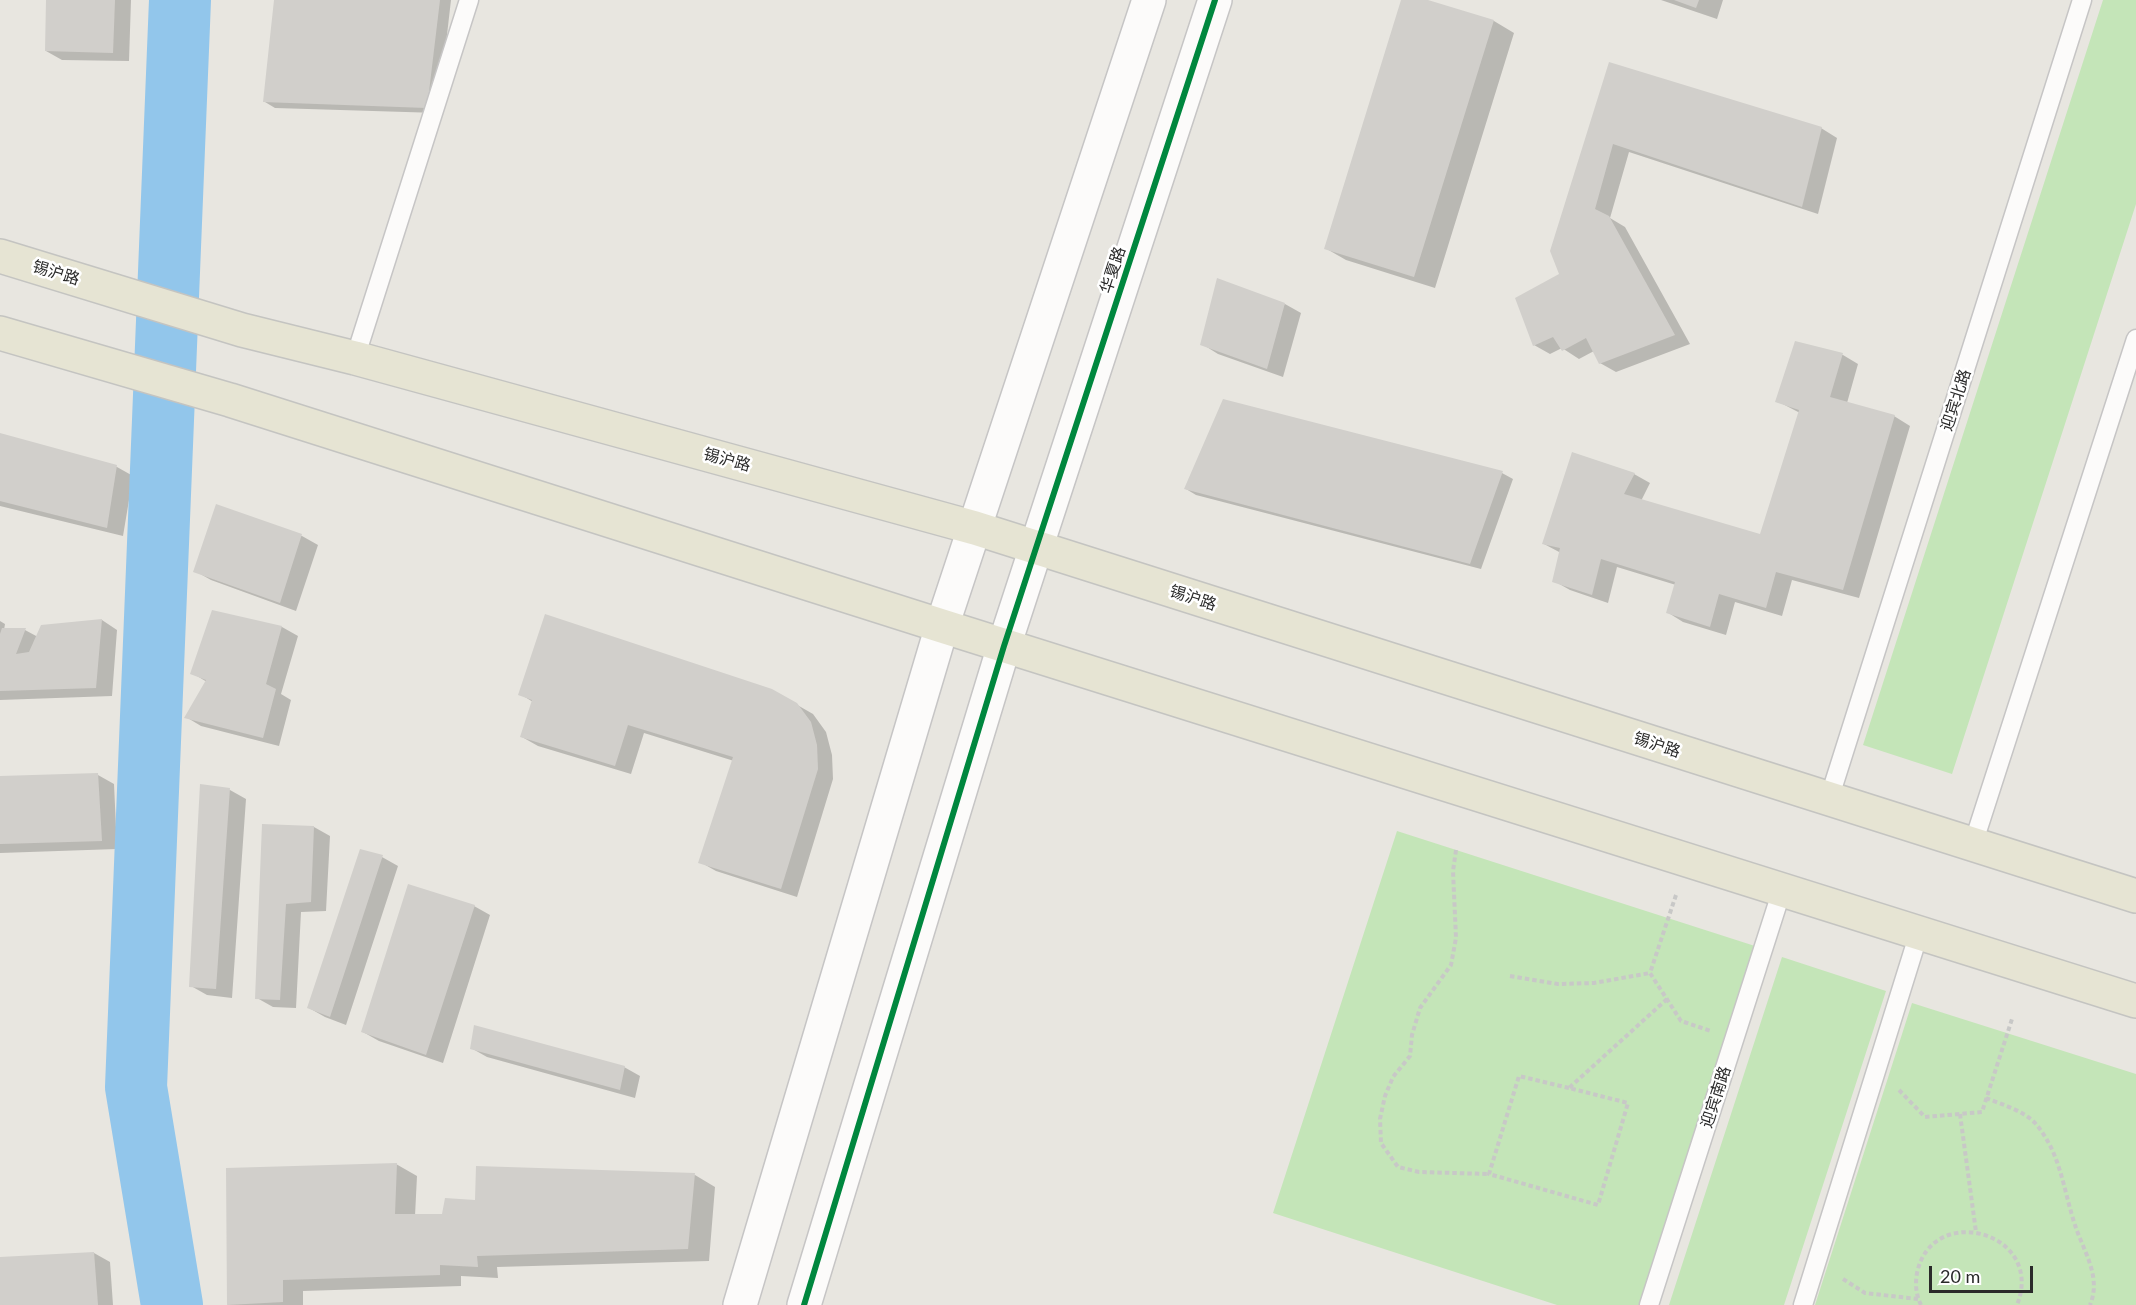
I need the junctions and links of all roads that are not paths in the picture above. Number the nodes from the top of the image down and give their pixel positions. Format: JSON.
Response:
{"nodes":[{"id":1,"x":469,"y":0,"type":"edge"},
{"id":2,"x":1149,"y":0,"type":"edge"},
{"id":3,"x":1215,"y":0,"type":"edge"},
{"id":4,"x":2082,"y":0,"type":"edge"},
{"id":5,"x":0,"y":256,"type":"edge"},
{"id":6,"x":0,"y":333,"type":"edge"},
{"id":7,"x":2136,"y":339,"type":"edge"},
{"id":8,"x":355,"y":358,"type":"junction"},
{"id":9,"x":975,"y":528,"type":"junction"},
{"id":10,"x":1037,"y":548,"type":"junction"},
{"id":11,"x":942,"y":626,"type":"junction"},
{"id":12,"x":1004,"y":646,"type":"junction"},
{"id":13,"x":1829,"y":799,"type":"junction"},
{"id":14,"x":1973,"y":844,"type":"junction"},
{"id":15,"x":1782,"y":890,"type":"junction"},
{"id":16,"x":2136,"y":896,"type":"edge"},
{"id":17,"x":1919,"y":933,"type":"junction"},
{"id":18,"x":2136,"y":1001,"type":"edge"},
{"id":19,"x":740,"y":1305,"type":"edge"},
{"id":20,"x":804,"y":1305,"type":"edge"},
{"id":21,"x":1649,"y":1305,"type":"edge"},
{"id":22,"x":1803,"y":1305,"type":"edge"}],
"edges":[{"from":1,"to":8,"type":"lane"},
{"from":2,"to":9,"type":"street"},
{"from":3,"to":10,"type":"street","name":"华夏路"},
{"from":4,"to":13,"type":"lane","name":"迎宾北路"},
{"from":5,"to":8,"type":"main road","name":"锡沪路"},
{"from":6,"to":11,"type":"main road"},
{"from":7,"to":14,"type":"lane"},
{"from":8,"to":9,"type":"main road","name":"锡沪路"},
{"from":9,"to":10,"type":"main road","name":"锡沪路"},
{"from":9,"to":11,"type":"street"},
{"from":10,"to":12,"type":"street","name":"华夏路"},
{"from":10,"to":13,"type":"main road","name":"锡沪路"},
{"from":11,"to":12,"type":"main road"},
{"from":11,"to":19,"type":"street"},
{"from":12,"to":15,"type":"main road"},
{"from":12,"to":20,"type":"street","name":"华夏路"},
{"from":13,"to":14,"type":"main road","name":"锡沪路"},
{"from":14,"to":16,"type":"main road","name":"锡沪路"},
{"from":15,"to":17,"type":"main road"},
{"from":15,"to":21,"type":"lane","name":"迎宾南路"},
{"from":17,"to":18,"type":"main road"},
{"from":17,"to":22,"type":"lane"}]}
